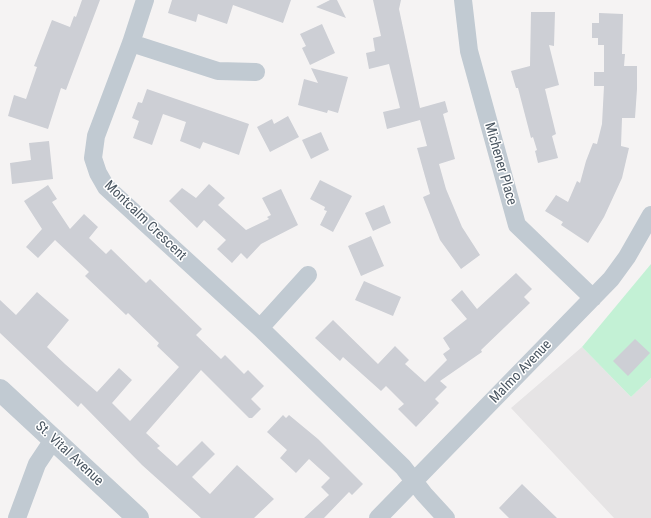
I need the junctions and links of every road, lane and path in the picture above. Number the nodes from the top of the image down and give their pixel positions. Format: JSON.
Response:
{"nodes":[{"id":1,"x":145,"y":0,"type":"edge"},
{"id":2,"x":463,"y":0,"type":"edge"},
{"id":3,"x":132,"y":43,"type":"junction"},
{"id":4,"x":256,"y":72,"type":"dead end"},
{"id":5,"x":651,"y":215,"type":"edge"},
{"id":6,"x":308,"y":275,"type":"dead end"},
{"id":7,"x":593,"y":298,"type":"junction"},
{"id":8,"x":260,"y":328,"type":"junction"},
{"id":9,"x":0,"y":390,"type":"edge"},
{"id":10,"x":53,"y":440,"type":"junction"},
{"id":11,"x":414,"y":481,"type":"junction"},
{"id":12,"x":17,"y":518,"type":"edge"},
{"id":13,"x":138,"y":518,"type":"edge"},
{"id":14,"x":378,"y":518,"type":"edge"},
{"id":15,"x":446,"y":518,"type":"edge"}],
"edges":[{"from":1,"to":3,"type":"street","name":"Montcalm Crescent"},
{"from":2,"to":7,"type":"street","name":"Michener Place"},
{"from":3,"to":4,"type":"street"},
{"from":3,"to":8,"type":"street","name":"Montcalm Crescent"},
{"from":5,"to":7,"type":"street","name":"Malmo Avenue"},
{"from":6,"to":8,"type":"street"},
{"from":7,"to":11,"type":"street","name":"Malmo Avenue"},
{"from":8,"to":11,"type":"street","name":"Montcalm Crescent"},
{"from":9,"to":10,"type":"street","name":"St. Vital Avenue"},
{"from":10,"to":12,"type":"street"},
{"from":10,"to":13,"type":"street","name":"St. Vital Avenue"},
{"from":11,"to":14,"type":"street","name":"Malmo Avenue"},
{"from":11,"to":15,"type":"street","name":"Montcalm Crescent"}]}
